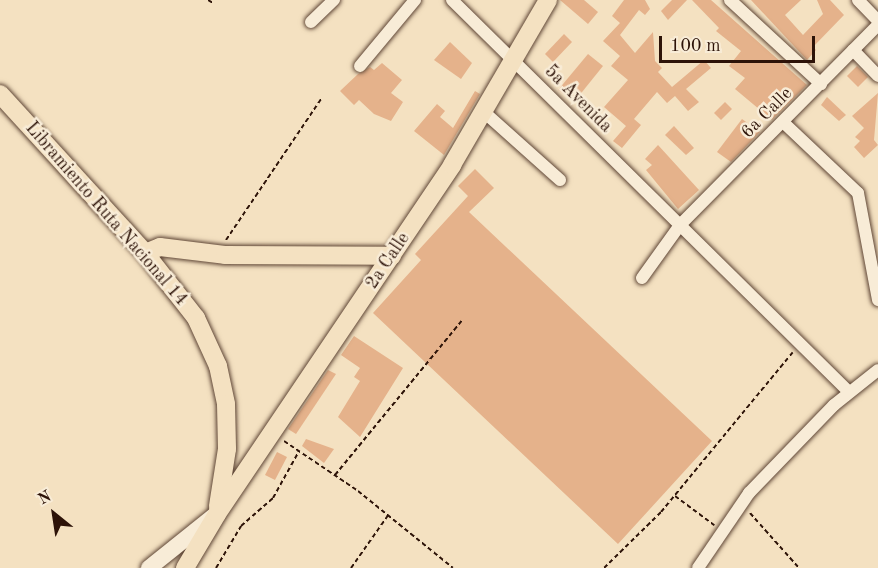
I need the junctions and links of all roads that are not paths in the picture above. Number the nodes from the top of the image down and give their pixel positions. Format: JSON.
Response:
{"nodes":[{"id":1,"x":334,"y":0,"type":"edge"},
{"id":2,"x":415,"y":0,"type":"edge"},
{"id":3,"x":452,"y":0,"type":"edge"},
{"id":4,"x":548,"y":0,"type":"edge"},
{"id":5,"x":730,"y":0,"type":"edge"},
{"id":6,"x":858,"y":0,"type":"edge"},
{"id":7,"x":311,"y":22,"type":"dead end"},
{"id":8,"x":878,"y":23,"type":"edge"},
{"id":9,"x":853,"y":50,"type":"junction"},
{"id":10,"x":513,"y":60,"type":"junction"},
{"id":11,"x":360,"y":66,"type":"dead end"},
{"id":12,"x":878,"y":76,"type":"edge"},
{"id":13,"x":821,"y":84,"type":"junction"},
{"id":14,"x":0,"y":94,"type":"edge"},
{"id":15,"x":484,"y":112,"type":"junction"},
{"id":16,"x":784,"y":123,"type":"junction"},
{"id":17,"x":560,"y":180,"type":"dead end"},
{"id":18,"x":680,"y":225,"type":"junction"},
{"id":19,"x":146,"y":253,"type":"junction"},
{"id":20,"x":392,"y":256,"type":"junction"},
{"id":21,"x":642,"y":278,"type":"dead end"},
{"id":22,"x":876,"y":291,"type":"edge"},
{"id":23,"x":878,"y":370,"type":"edge"},
{"id":24,"x":849,"y":392,"type":"junction"},
{"id":25,"x":217,"y":514,"type":"junction"},
{"id":26,"x":148,"y":568,"type":"edge"},
{"id":27,"x":186,"y":568,"type":"edge"},
{"id":28,"x":698,"y":568,"type":"edge"}],
"edges":[{"from":1,"to":7,"type":"street"},
{"from":2,"to":11,"type":"street"},
{"from":3,"to":10,"type":"street","name":"5a Avenida"},
{"from":4,"to":10,"type":"main road","name":"2a Calle"},
{"from":5,"to":13,"type":"street"},
{"from":6,"to":8,"type":"street"},
{"from":8,"to":9,"type":"street","name":"6a Calle"},
{"from":9,"to":12,"type":"street"},
{"from":9,"to":13,"type":"street","name":"6a Calle"},
{"from":10,"to":15,"type":"main road","name":"2a Calle"},
{"from":10,"to":18,"type":"street","name":"5a Avenida"},
{"from":13,"to":16,"type":"street","name":"6a Calle"},
{"from":14,"to":19,"type":"main road","name":"Libramiento Ruta Nacional 14"},
{"from":15,"to":17,"type":"street"},
{"from":15,"to":20,"type":"main road","name":"2a Calle"},
{"from":16,"to":18,"type":"street","name":"6a Calle"},
{"from":16,"to":22,"type":"street"},
{"from":18,"to":21,"type":"street","name":"6a Calle"},
{"from":18,"to":24,"type":"street","name":"5a Avenida"},
{"from":19,"to":20,"type":"main road"},
{"from":19,"to":25,"type":"main road","name":"Libramiento Ruta Nacional 14"},
{"from":20,"to":25,"type":"main road","name":"2a Calle"},
{"from":23,"to":24,"type":"street"},
{"from":24,"to":28,"type":"street"},
{"from":25,"to":26,"type":"main road"},
{"from":25,"to":27,"type":"main road","name":"2a Calle"}]}
